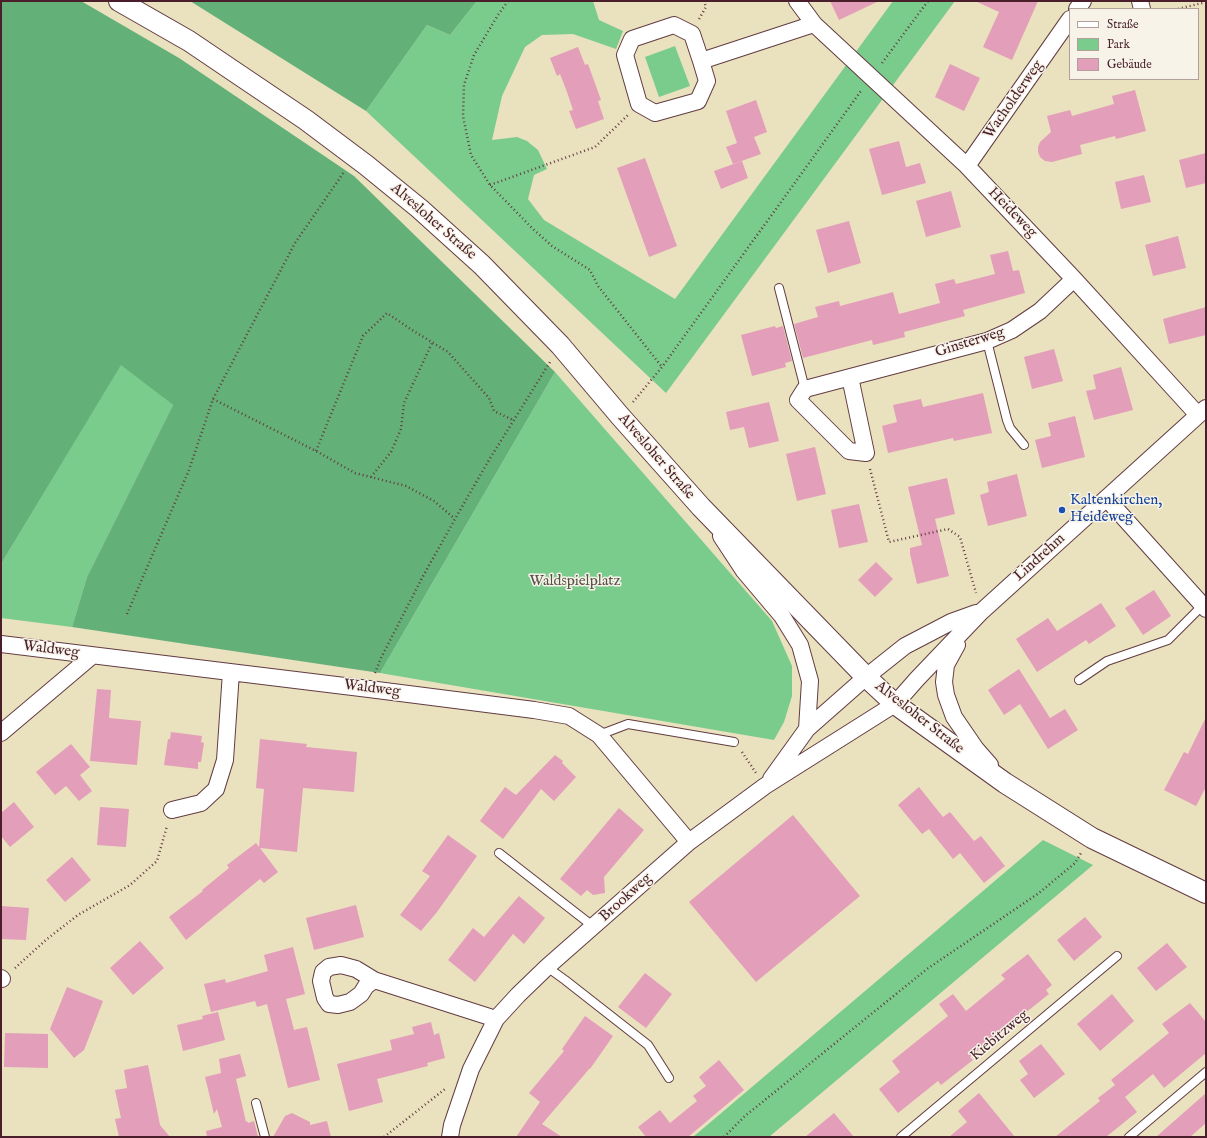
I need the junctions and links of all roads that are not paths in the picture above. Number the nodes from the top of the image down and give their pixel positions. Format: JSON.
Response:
{"nodes":[{"id":1,"x":119,"y":1,"type":"edge"},
{"id":2,"x":797,"y":1,"type":"edge"},
{"id":3,"x":1069,"y":22,"type":"edge"},
{"id":4,"x":814,"y":24,"type":"junction"},
{"id":5,"x":1065,"y":32,"type":"edge"},
{"id":6,"x":701,"y":61,"type":"junction"},
{"id":7,"x":967,"y":166,"type":"junction"},
{"id":8,"x":1074,"y":278,"type":"junction"},
{"id":9,"x":779,"y":288,"type":"dead end"},
{"id":10,"x":987,"y":341,"type":"junction"},
{"id":11,"x":850,"y":377,"type":"junction"},
{"id":12,"x":805,"y":389,"type":"junction"},
{"id":13,"x":1202,"y":412,"type":"edge"},
{"id":14,"x":1024,"y":445,"type":"dead end"},
{"id":15,"x":1107,"y":498,"type":"junction"},
{"id":16,"x":701,"y":507,"type":"junction"},
{"id":17,"x":1205,"y":607,"type":"edge"},
{"id":18,"x":981,"y":612,"type":"junction"},
{"id":19,"x":969,"y":624,"type":"junction"},
{"id":20,"x":1,"y":644,"type":"edge"},
{"id":21,"x":92,"y":656,"type":"junction"},
{"id":22,"x":231,"y":672,"type":"junction"},
{"id":23,"x":866,"y":677,"type":"junction"},
{"id":24,"x":1079,"y":680,"type":"dead end"},
{"id":25,"x":895,"y":704,"type":"junction"},
{"id":26,"x":807,"y":729,"type":"junction"},
{"id":27,"x":1,"y":733,"type":"edge"},
{"id":28,"x":599,"y":734,"type":"junction"},
{"id":29,"x":734,"y":742,"type":"road end"},
{"id":30,"x":1005,"y":783,"type":"junction"},
{"id":31,"x":765,"y":786,"type":"junction"},
{"id":32,"x":172,"y":810,"type":"road end"},
{"id":33,"x":689,"y":842,"type":"junction"},
{"id":34,"x":499,"y":853,"type":"dead end"},
{"id":35,"x":1206,"y":893,"type":"edge"},
{"id":36,"x":594,"y":926,"type":"junction"},
{"id":37,"x":1117,"y":956,"type":"dead end"},
{"id":38,"x":547,"y":967,"type":"junction"},
{"id":39,"x":374,"y":980,"type":"dead end"},
{"id":40,"x":496,"y":1019,"type":"junction"},
{"id":41,"x":1206,"y":1072,"type":"edge"},
{"id":42,"x":668,"y":1078,"type":"dead end"},
{"id":43,"x":256,"y":1103,"type":"dead end"},
{"id":44,"x":265,"y":1137,"type":"edge"},
{"id":45,"x":450,"y":1137,"type":"edge"},
{"id":46,"x":901,"y":1137,"type":"edge"},
{"id":47,"x":1129,"y":1137,"type":"edge"}],
"edges":[{"from":1,"to":16,"type":"street","name":"Alvesloher Straße"},
{"from":2,"to":4,"type":"street","name":"Heideweg"},
{"from":3,"to":5,"type":"street","name":"Wacholderweg"},
{"from":4,"to":6,"type":"street"},
{"from":4,"to":7,"type":"street","name":"Heideweg"},
{"from":5,"to":7,"type":"street","name":"Wacholderweg"},
{"from":6,"to":6,"type":"street"},
{"from":7,"to":8,"type":"street","name":"Heideweg"},
{"from":8,"to":10,"type":"street","name":"Ginsterweg"},
{"from":8,"to":13,"type":"street","name":"Heideweg"},
{"from":9,"to":12,"type":"lane"},
{"from":10,"to":11,"type":"street","name":"Ginsterweg"},
{"from":10,"to":14,"type":"lane"},
{"from":11,"to":12,"type":"street","name":"Ginsterweg"},
{"from":11,"to":12,"type":"street"},
{"from":13,"to":15,"type":"street","name":"Lindrehm"},
{"from":15,"to":17,"type":"street"},
{"from":15,"to":18,"type":"street","name":"Lindrehm"},
{"from":16,"to":23,"type":"street","name":"Alvesloher Straße"},
{"from":16,"to":26,"type":"street"},
{"from":17,"to":24,"type":"lane"},
{"from":18,"to":19,"type":"street","name":"Lindrehm"},
{"from":18,"to":23,"type":"street","name":"Lindrehm"},
{"from":19,"to":25,"type":"street","name":"Lindrehm"},
{"from":19,"to":30,"type":"street"},
{"from":20,"to":21,"type":"street","name":"Waldweg"},
{"from":21,"to":22,"type":"street","name":"Waldweg"},
{"from":21,"to":27,"type":"street"},
{"from":22,"to":28,"type":"street","name":"Waldweg"},
{"from":22,"to":32,"type":"street"},
{"from":23,"to":25,"type":"street","name":"Alvesloher Straße"},
{"from":23,"to":26,"type":"street","name":"Brookweg"},
{"from":25,"to":30,"type":"street","name":"Alvesloher Straße"},
{"from":25,"to":31,"type":"street","name":"Brookweg"},
{"from":26,"to":31,"type":"street","name":"Brookweg"},
{"from":28,"to":29,"type":"lane"},
{"from":28,"to":33,"type":"street","name":"Waldweg"},
{"from":30,"to":35,"type":"street","name":"Alvesloher Straße"},
{"from":31,"to":33,"type":"street","name":"Brookweg"},
{"from":33,"to":36,"type":"street","name":"Brookweg"},
{"from":34,"to":36,"type":"lane"},
{"from":36,"to":38,"type":"street","name":"Brookweg"},
{"from":37,"to":46,"type":"lane","name":"Kiebitzweg"},
{"from":38,"to":40,"type":"street","name":"Brookweg"},
{"from":38,"to":42,"type":"lane"},
{"from":39,"to":40,"type":"street"},
{"from":40,"to":45,"type":"street","name":"Brookweg"},
{"from":41,"to":47,"type":"lane"},
{"from":43,"to":44,"type":"lane"}]}
